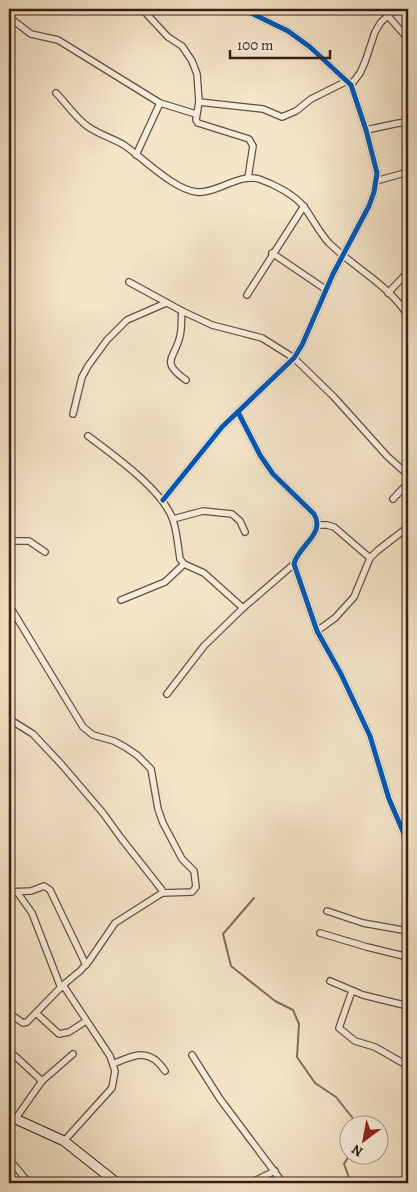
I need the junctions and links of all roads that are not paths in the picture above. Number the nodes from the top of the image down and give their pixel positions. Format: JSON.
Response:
{"nodes":[{"id":1,"x":142,"y":9,"type":"edge"},
{"id":2,"x":252,"y":9,"type":"edge"},
{"id":3,"x":382,"y":9,"type":"edge"},
{"id":4,"x":396,"y":9,"type":"edge"},
{"id":5,"x":388,"y":15,"type":"junction"},
{"id":6,"x":9,"y":21,"type":"edge"},
{"id":7,"x":408,"y":39,"type":"edge"},
{"id":8,"x":349,"y":83,"type":"junction"},
{"id":9,"x":56,"y":93,"type":"dead end"},
{"id":10,"x":199,"y":102,"type":"junction"},
{"id":11,"x":160,"y":103,"type":"junction"},
{"id":12,"x":196,"y":114,"type":"junction"},
{"id":13,"x":408,"y":123,"type":"edge"},
{"id":14,"x":366,"y":130,"type":"junction"},
{"id":15,"x":136,"y":155,"type":"junction"},
{"id":16,"x":408,"y":172,"type":"edge"},
{"id":17,"x":248,"y":178,"type":"junction"},
{"id":18,"x":376,"y":181,"type":"junction"},
{"id":19,"x":304,"y":206,"type":"junction"},
{"id":20,"x":272,"y":253,"type":"junction"},
{"id":21,"x":343,"y":254,"type":"junction"},
{"id":22,"x":408,"y":272,"type":"edge"},
{"id":23,"x":129,"y":282,"type":"dead end"},
{"id":24,"x":325,"y":289,"type":"junction"},
{"id":25,"x":388,"y":293,"type":"junction"},
{"id":26,"x":246,"y":295,"type":"dead end"},
{"id":27,"x":166,"y":303,"type":"junction"},
{"id":28,"x":182,"y":312,"type":"junction"},
{"id":29,"x":408,"y":316,"type":"edge"},
{"id":30,"x":294,"y":358,"type":"junction"},
{"id":31,"x":186,"y":380,"type":"dead end"},
{"id":32,"x":238,"y":412,"type":"junction"},
{"id":33,"x":73,"y":414,"type":"dead end"},
{"id":34,"x":88,"y":436,"type":"dead end"},
{"id":35,"x":408,"y":475,"type":"edge"},
{"id":36,"x":408,"y":483,"type":"edge"},
{"id":37,"x":393,"y":499,"type":"dead end"},
{"id":38,"x":163,"y":500,"type":"junction"},
{"id":39,"x":173,"y":519,"type":"junction"},
{"id":40,"x":318,"y":525,"type":"junction"},
{"id":41,"x":408,"y":527,"type":"edge"},
{"id":42,"x":245,"y":532,"type":"dead end"},
{"id":43,"x":9,"y":540,"type":"edge"},
{"id":44,"x":46,"y":552,"type":"dead end"},
{"id":45,"x":370,"y":558,"type":"junction"},
{"id":46,"x":184,"y":564,"type":"junction"},
{"id":47,"x":294,"y":564,"type":"junction"},
{"id":48,"x":121,"y":600,"type":"dead end"},
{"id":49,"x":9,"y":605,"type":"edge"},
{"id":50,"x":243,"y":608,"type":"junction"},
{"id":51,"x":317,"y":631,"type":"junction"},
{"id":52,"x":167,"y":694,"type":"dead end"},
{"id":53,"x":9,"y":719,"type":"edge"},
{"id":54,"x":406,"y":830,"type":"edge"},
{"id":55,"x":408,"y":843,"type":"edge"},
{"id":56,"x":9,"y":892,"type":"edge"},
{"id":57,"x":17,"y":892,"type":"junction"},
{"id":58,"x":162,"y":893,"type":"junction"},
{"id":59,"x":327,"y":911,"type":"dead end"},
{"id":60,"x":408,"y":931,"type":"edge"},
{"id":61,"x":320,"y":933,"type":"dead end"},
{"id":62,"x":408,"y":957,"type":"edge"},
{"id":63,"x":86,"y":965,"type":"junction"},
{"id":64,"x":330,"y":981,"type":"dead end"},
{"id":65,"x":62,"y":986,"type":"junction"},
{"id":66,"x":352,"y":991,"type":"junction"},
{"id":67,"x":408,"y":1006,"type":"edge"},
{"id":68,"x":9,"y":1013,"type":"edge"},
{"id":69,"x":36,"y":1013,"type":"junction"},
{"id":70,"x":86,"y":1021,"type":"junction"},
{"id":71,"x":74,"y":1054,"type":"dead end"},
{"id":72,"x":192,"y":1055,"type":"dead end"},
{"id":73,"x":9,"y":1056,"type":"edge"},
{"id":74,"x":113,"y":1064,"type":"junction"},
{"id":75,"x":408,"y":1066,"type":"edge"},
{"id":76,"x":165,"y":1071,"type":"dead end"},
{"id":77,"x":42,"y":1081,"type":"junction"},
{"id":78,"x":12,"y":1117,"type":"edge"},
{"id":79,"x":9,"y":1127,"type":"edge"},
{"id":80,"x":64,"y":1141,"type":"junction"},
{"id":81,"x":9,"y":1159,"type":"edge"},
{"id":82,"x":275,"y":1171,"type":"junction"},
{"id":83,"x":107,"y":1180,"type":"edge"},
{"id":84,"x":29,"y":1183,"type":"edge"},
{"id":85,"x":117,"y":1183,"type":"edge"},
{"id":86,"x":250,"y":1183,"type":"edge"},
{"id":87,"x":283,"y":1183,"type":"edge"}],
"edges":[{"from":1,"to":10,"type":"street"},
{"from":2,"to":8,"type":"street"},
{"from":3,"to":5,"type":"street"},
{"from":4,"to":5,"type":"street"},
{"from":5,"to":7,"type":"street"},
{"from":5,"to":8,"type":"street"},
{"from":6,"to":11,"type":"street"},
{"from":8,"to":10,"type":"street"},
{"from":8,"to":14,"type":"street"},
{"from":9,"to":15,"type":"street"},
{"from":10,"to":12,"type":"street"},
{"from":11,"to":12,"type":"street"},
{"from":11,"to":15,"type":"street"},
{"from":12,"to":17,"type":"street"},
{"from":13,"to":14,"type":"street"},
{"from":14,"to":18,"type":"street"},
{"from":15,"to":17,"type":"street"},
{"from":16,"to":18,"type":"street"},
{"from":17,"to":19,"type":"street"},
{"from":18,"to":21,"type":"street"},
{"from":19,"to":20,"type":"street"},
{"from":19,"to":21,"type":"street"},
{"from":20,"to":24,"type":"street"},
{"from":20,"to":26,"type":"street"},
{"from":21,"to":24,"type":"street"},
{"from":21,"to":25,"type":"street"},
{"from":22,"to":25,"type":"street"},
{"from":23,"to":27,"type":"street"},
{"from":24,"to":30,"type":"street"},
{"from":25,"to":29,"type":"street"},
{"from":27,"to":28,"type":"street"},
{"from":27,"to":33,"type":"street"},
{"from":28,"to":30,"type":"street"},
{"from":28,"to":31,"type":"street"},
{"from":30,"to":32,"type":"street"},
{"from":30,"to":35,"type":"street"},
{"from":32,"to":38,"type":"street"},
{"from":32,"to":40,"type":"street"},
{"from":34,"to":38,"type":"street"},
{"from":36,"to":37,"type":"street"},
{"from":38,"to":39,"type":"street"},
{"from":39,"to":42,"type":"street"},
{"from":39,"to":46,"type":"street"},
{"from":40,"to":45,"type":"street"},
{"from":40,"to":47,"type":"street"},
{"from":41,"to":45,"type":"street"},
{"from":43,"to":44,"type":"street"},
{"from":45,"to":51,"type":"street"},
{"from":46,"to":48,"type":"street"},
{"from":46,"to":50,"type":"street"},
{"from":47,"to":50,"type":"street"},
{"from":47,"to":51,"type":"street"},
{"from":49,"to":58,"type":"street"},
{"from":50,"to":52,"type":"street"},
{"from":51,"to":54,"type":"street"},
{"from":53,"to":58,"type":"street"},
{"from":54,"to":55,"type":"street"},
{"from":56,"to":57,"type":"street"},
{"from":57,"to":63,"type":"street"},
{"from":57,"to":65,"type":"street"},
{"from":58,"to":63,"type":"street"},
{"from":59,"to":60,"type":"street"},
{"from":61,"to":62,"type":"street"},
{"from":63,"to":65,"type":"street"},
{"from":64,"to":66,"type":"street"},
{"from":65,"to":69,"type":"street"},
{"from":65,"to":70,"type":"street"},
{"from":66,"to":67,"type":"street"},
{"from":66,"to":75,"type":"street"},
{"from":68,"to":69,"type":"street"},
{"from":69,"to":70,"type":"street"},
{"from":70,"to":74,"type":"street"},
{"from":71,"to":77,"type":"street"},
{"from":72,"to":82,"type":"street"},
{"from":73,"to":77,"type":"street"},
{"from":74,"to":76,"type":"street"},
{"from":74,"to":80,"type":"street"},
{"from":77,"to":78,"type":"street"},
{"from":78,"to":79,"type":"street"},
{"from":78,"to":80,"type":"street"},
{"from":80,"to":83,"type":"street"},
{"from":81,"to":84,"type":"street"},
{"from":82,"to":86,"type":"street"},
{"from":82,"to":87,"type":"street"},
{"from":83,"to":85,"type":"street"}]}
